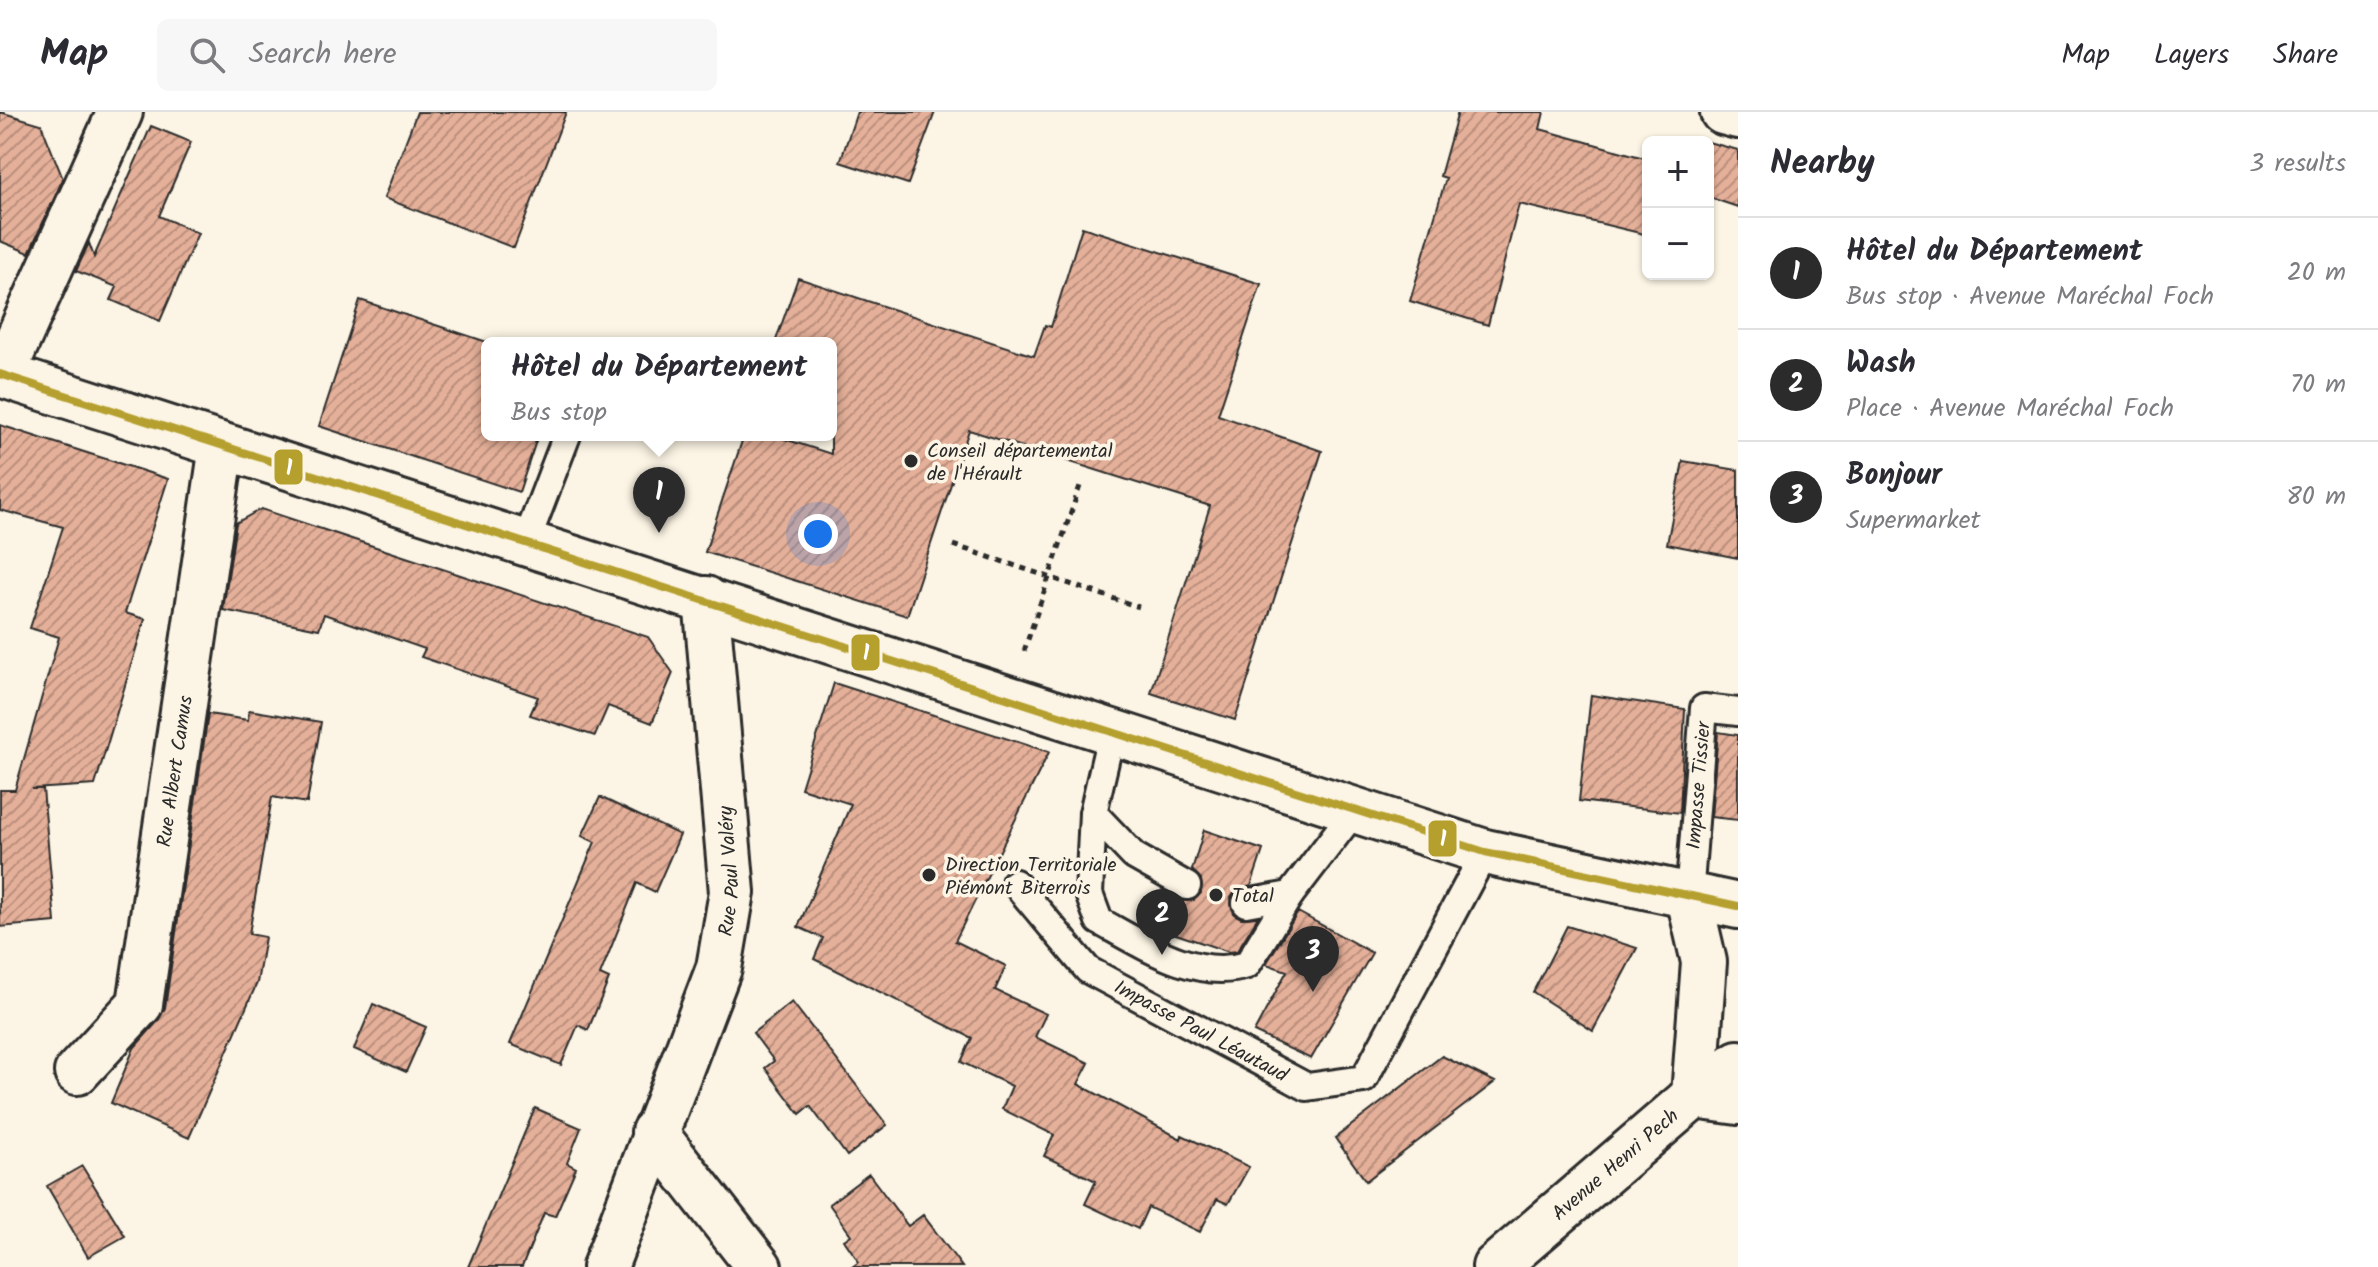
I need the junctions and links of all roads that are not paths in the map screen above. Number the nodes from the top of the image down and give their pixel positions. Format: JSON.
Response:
{"nodes":[{"id":1,"x":119,"y":112,"type":"edge"},
{"id":2,"x":1723,"y":112,"type":"edge"},
{"id":3,"x":1738,"y":116,"type":"edge"},
{"id":4,"x":1,"y":375,"type":"edge"},
{"id":5,"x":565,"y":441,"type":"edge"},
{"id":6,"x":222,"y":446,"type":"junction"},
{"id":7,"x":526,"y":542,"type":"junction"},
{"id":8,"x":706,"y":599,"type":"junction"},
{"id":9,"x":1738,"y":712,"type":"edge"},
{"id":10,"x":1112,"y":731,"type":"junction"},
{"id":11,"x":1355,"y":810,"type":"junction"},
{"id":12,"x":1093,"y":813,"type":"junction"},
{"id":13,"x":1485,"y":852,"type":"junction"},
{"id":14,"x":1015,"y":883,"type":"dead end"},
{"id":15,"x":1187,"y":886,"type":"dead end"},
{"id":16,"x":1290,"y":895,"type":"junction"},
{"id":17,"x":1689,"y":897,"type":"junction"},
{"id":18,"x":1246,"y":903,"type":"dead end"},
{"id":19,"x":1738,"y":906,"type":"edge"},
{"id":20,"x":1738,"y":1063,"type":"edge"},
{"id":21,"x":77,"y":1072,"type":"dead end"},
{"id":22,"x":1694,"y":1096,"type":"junction"},
{"id":23,"x":1738,"y":1102,"type":"edge"},
{"id":24,"x":654,"y":1132,"type":"junction"},
{"id":25,"x":605,"y":1267,"type":"edge"},
{"id":26,"x":759,"y":1267,"type":"edge"},
{"id":27,"x":1495,"y":1267,"type":"edge"}],
"edges":[{"from":1,"to":4,"type":"main road"},
{"from":2,"to":3,"type":"main road"},
{"from":4,"to":6,"type":"main road"},
{"from":5,"to":7,"type":"lane"},
{"from":6,"to":7,"type":"main road"},
{"from":6,"to":21,"type":"main road","name":"Rue Albert Camus"},
{"from":7,"to":8,"type":"main road"},
{"from":8,"to":10,"type":"main road"},
{"from":8,"to":24,"type":"main road","name":"Rue Paul Valéry"},
{"from":9,"to":17,"type":"lane","name":"Impasse Tissier"},
{"from":10,"to":11,"type":"main road"},
{"from":10,"to":12,"type":"lane"},
{"from":11,"to":13,"type":"main road"},
{"from":11,"to":16,"type":"lane"},
{"from":12,"to":15,"type":"lane"},
{"from":12,"to":16,"type":"lane"},
{"from":13,"to":14,"type":"lane","name":"Impasse Paul Léautaud"},
{"from":13,"to":17,"type":"main road"},
{"from":16,"to":18,"type":"lane"},
{"from":17,"to":19,"type":"main road"},
{"from":17,"to":22,"type":"main road"},
{"from":20,"to":22,"type":"main road","name":"Avenue Henri Pech"},
{"from":22,"to":23,"type":"main road"},
{"from":22,"to":27,"type":"main road","name":"Avenue Henri Pech"},
{"from":24,"to":25,"type":"main road","name":"Rue Paul Valéry"},
{"from":24,"to":26,"type":"main road"}]}
